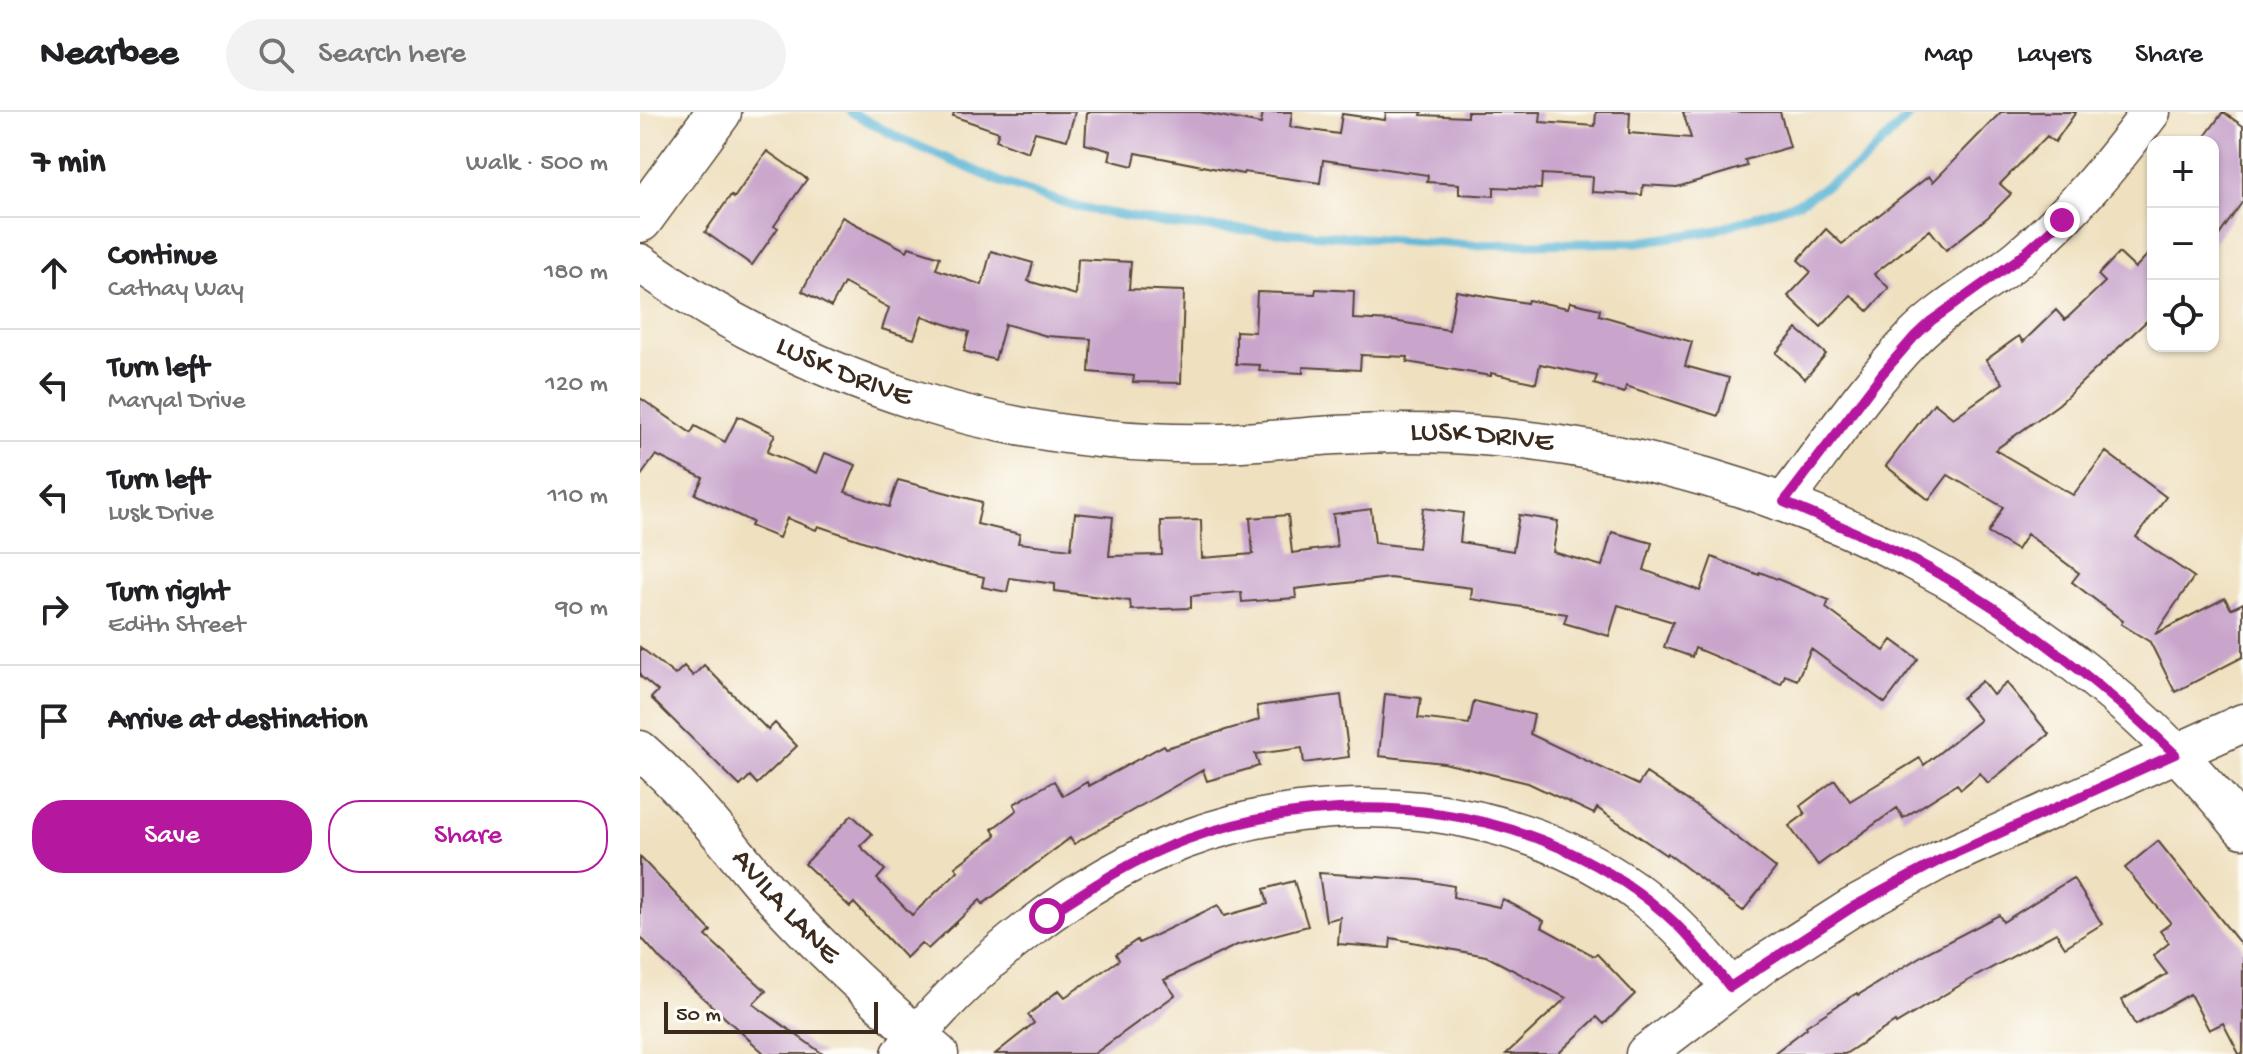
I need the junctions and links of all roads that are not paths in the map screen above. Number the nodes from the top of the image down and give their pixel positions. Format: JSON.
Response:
{"nodes":[{"id":1,"x":719,"y":112,"type":"edge"},
{"id":2,"x":2151,"y":112,"type":"edge"},
{"id":3,"x":640,"y":220,"type":"edge"},
{"id":4,"x":640,"y":263,"type":"edge"},
{"id":5,"x":1784,"y":502,"type":"junction"},
{"id":6,"x":2243,"y":723,"type":"edge"},
{"id":7,"x":640,"y":750,"type":"edge"},
{"id":8,"x":2175,"y":754,"type":"junction"},
{"id":9,"x":2243,"y":829,"type":"edge"},
{"id":10,"x":1730,"y":987,"type":"junction"},
{"id":11,"x":919,"y":1048,"type":"edge"},
{"id":12,"x":1645,"y":1054,"type":"edge"}],
"edges":[{"from":1,"to":3,"type":"main road"},
{"from":2,"to":5,"type":"street"},
{"from":4,"to":5,"type":"street","name":"LUSK DRIVE"},
{"from":5,"to":8,"type":"street","name":"LUSK DRIVE"},
{"from":6,"to":8,"type":"street"},
{"from":7,"to":11,"type":"street","name":"AVILA LANE"},
{"from":8,"to":9,"type":"street","name":"LUSK DRIVE"},
{"from":8,"to":10,"type":"street"},
{"from":10,"to":11,"type":"street"},
{"from":10,"to":12,"type":"street"}]}
